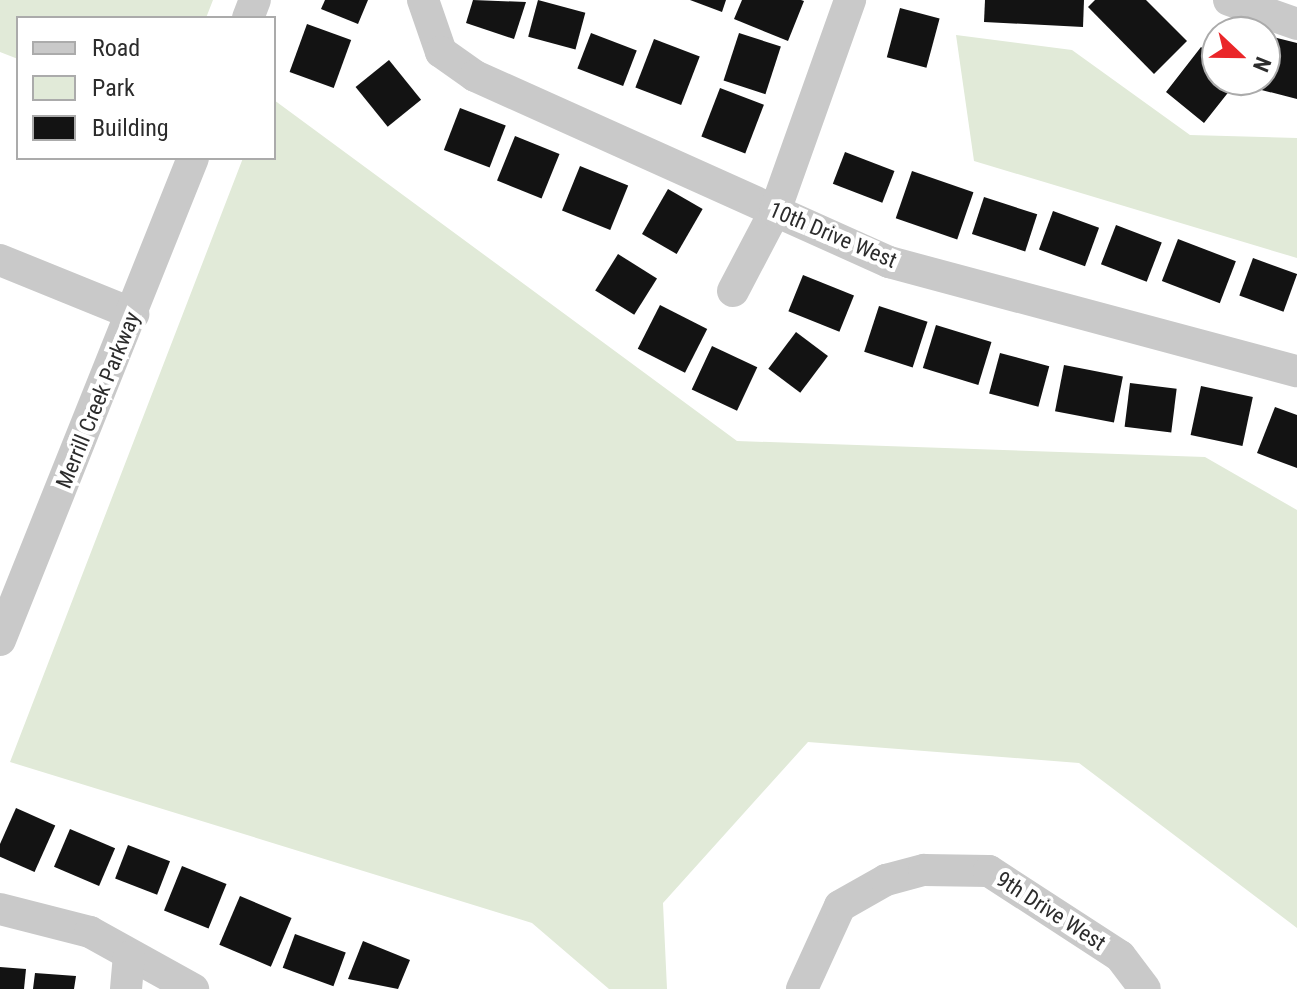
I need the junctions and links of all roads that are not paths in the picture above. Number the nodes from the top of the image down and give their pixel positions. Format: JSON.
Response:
{"nodes":[{"id":1,"x":850,"y":0,"type":"edge"},
{"id":2,"x":1229,"y":0,"type":"edge"},
{"id":3,"x":423,"y":2,"type":"edge"},
{"id":4,"x":1297,"y":24,"type":"edge"},
{"id":5,"x":192,"y":160,"type":"edge"},
{"id":6,"x":775,"y":211,"type":"junction"},
{"id":7,"x":0,"y":260,"type":"edge"},
{"id":8,"x":733,"y":291,"type":"dead end"},
{"id":9,"x":133,"y":314,"type":"junction"},
{"id":10,"x":1297,"y":371,"type":"edge"},
{"id":11,"x":0,"y":640,"type":"edge"},
{"id":12,"x":0,"y":909,"type":"edge"},
{"id":13,"x":129,"y":957,"type":"junction"},
{"id":14,"x":802,"y":985,"type":"edge"},
{"id":15,"x":126,"y":989,"type":"edge"},
{"id":16,"x":193,"y":989,"type":"edge"},
{"id":17,"x":1145,"y":989,"type":"edge"}],
"edges":[{"from":1,"to":6,"type":"street"},
{"from":2,"to":4,"type":"street"},
{"from":3,"to":6,"type":"street","name":"10th Drive West"},
{"from":5,"to":9,"type":"street","name":"Merrill Creek Parkway"},
{"from":6,"to":8,"type":"street"},
{"from":6,"to":10,"type":"street","name":"10th Drive West"},
{"from":7,"to":9,"type":"street"},
{"from":9,"to":11,"type":"street","name":"Merrill Creek Parkway"},
{"from":12,"to":13,"type":"street"},
{"from":13,"to":15,"type":"street"},
{"from":13,"to":16,"type":"street"},
{"from":14,"to":17,"type":"street","name":"9th Drive West"}]}
